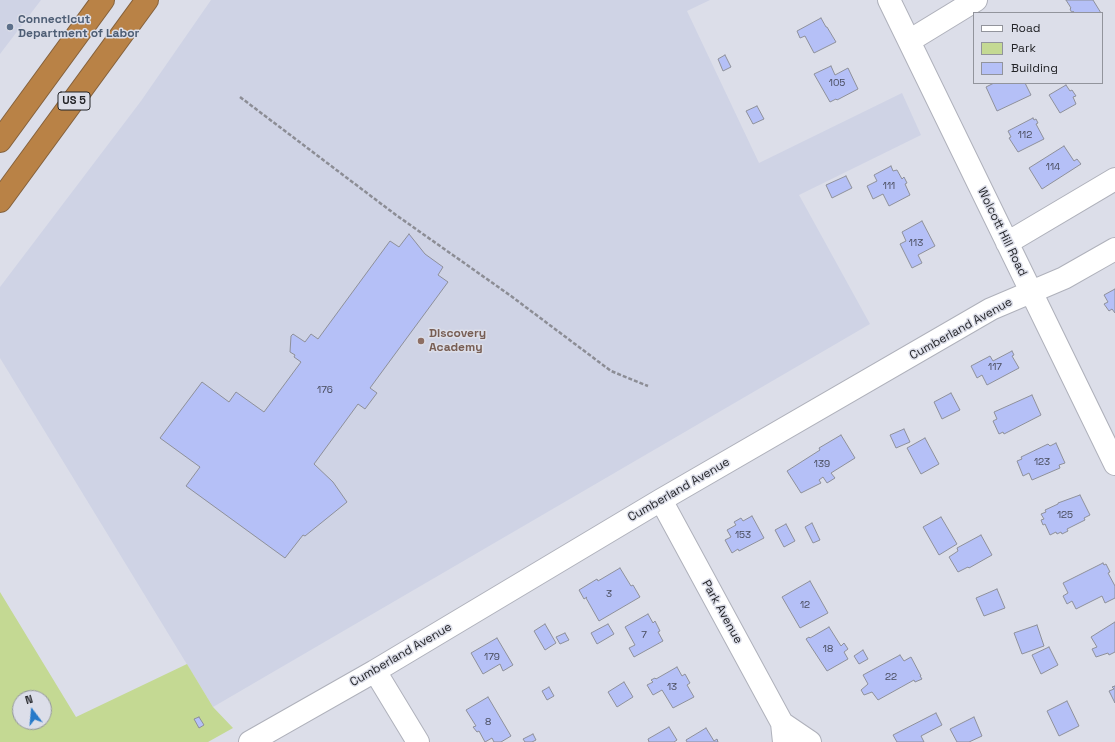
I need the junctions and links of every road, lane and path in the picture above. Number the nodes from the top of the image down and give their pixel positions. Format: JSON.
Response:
{"nodes":[{"id":1,"x":103,"y":0,"type":"edge"},
{"id":2,"x":148,"y":0,"type":"edge"},
{"id":3,"x":889,"y":0,"type":"edge"},
{"id":4,"x":976,"y":0,"type":"edge"},
{"id":5,"x":908,"y":41,"type":"junction"},
{"id":6,"x":240,"y":97,"type":"dead end"},
{"id":7,"x":0,"y":141,"type":"edge"},
{"id":8,"x":1115,"y":178,"type":"edge"},
{"id":9,"x":0,"y":201,"type":"edge"},
{"id":10,"x":1007,"y":243,"type":"junction"},
{"id":11,"x":1115,"y":248,"type":"edge"},
{"id":12,"x":1031,"y":293,"type":"junction"},
{"id":13,"x":648,"y":386,"type":"dead end"},
{"id":14,"x":1115,"y":464,"type":"edge"},
{"id":15,"x":661,"y":500,"type":"junction"},
{"id":16,"x":375,"y":671,"type":"junction"},
{"id":17,"x":783,"y":733,"type":"edge"},
{"id":18,"x":250,"y":742,"type":"edge"},
{"id":19,"x":418,"y":742,"type":"edge"},
{"id":20,"x":810,"y":742,"type":"edge"}],
"edges":[{"from":1,"to":7,"type":"highway","number":"US 5"},
{"from":2,"to":9,"type":"highway","number":"US 5"},
{"from":3,"to":5,"type":"street","name":"Wolcott Hill Road"},
{"from":4,"to":5,"type":"street"},
{"from":5,"to":10,"type":"street","name":"Wolcott Hill Road"},
{"from":6,"to":13,"type":"path"},
{"from":8,"to":10,"type":"street"},
{"from":10,"to":12,"type":"street","name":"Wolcott Hill Road"},
{"from":11,"to":12,"type":"street","name":"Cumberland Avenue"},
{"from":12,"to":14,"type":"street","name":"Wolcott Hill Road"},
{"from":12,"to":15,"type":"street","name":"Cumberland Avenue"},
{"from":15,"to":16,"type":"street","name":"Cumberland Avenue"},
{"from":15,"to":17,"type":"street","name":"Park Avenue"},
{"from":16,"to":18,"type":"street","name":"Cumberland Avenue"},
{"from":16,"to":19,"type":"street"},
{"from":17,"to":20,"type":"street","name":"Park Avenue"}]}
